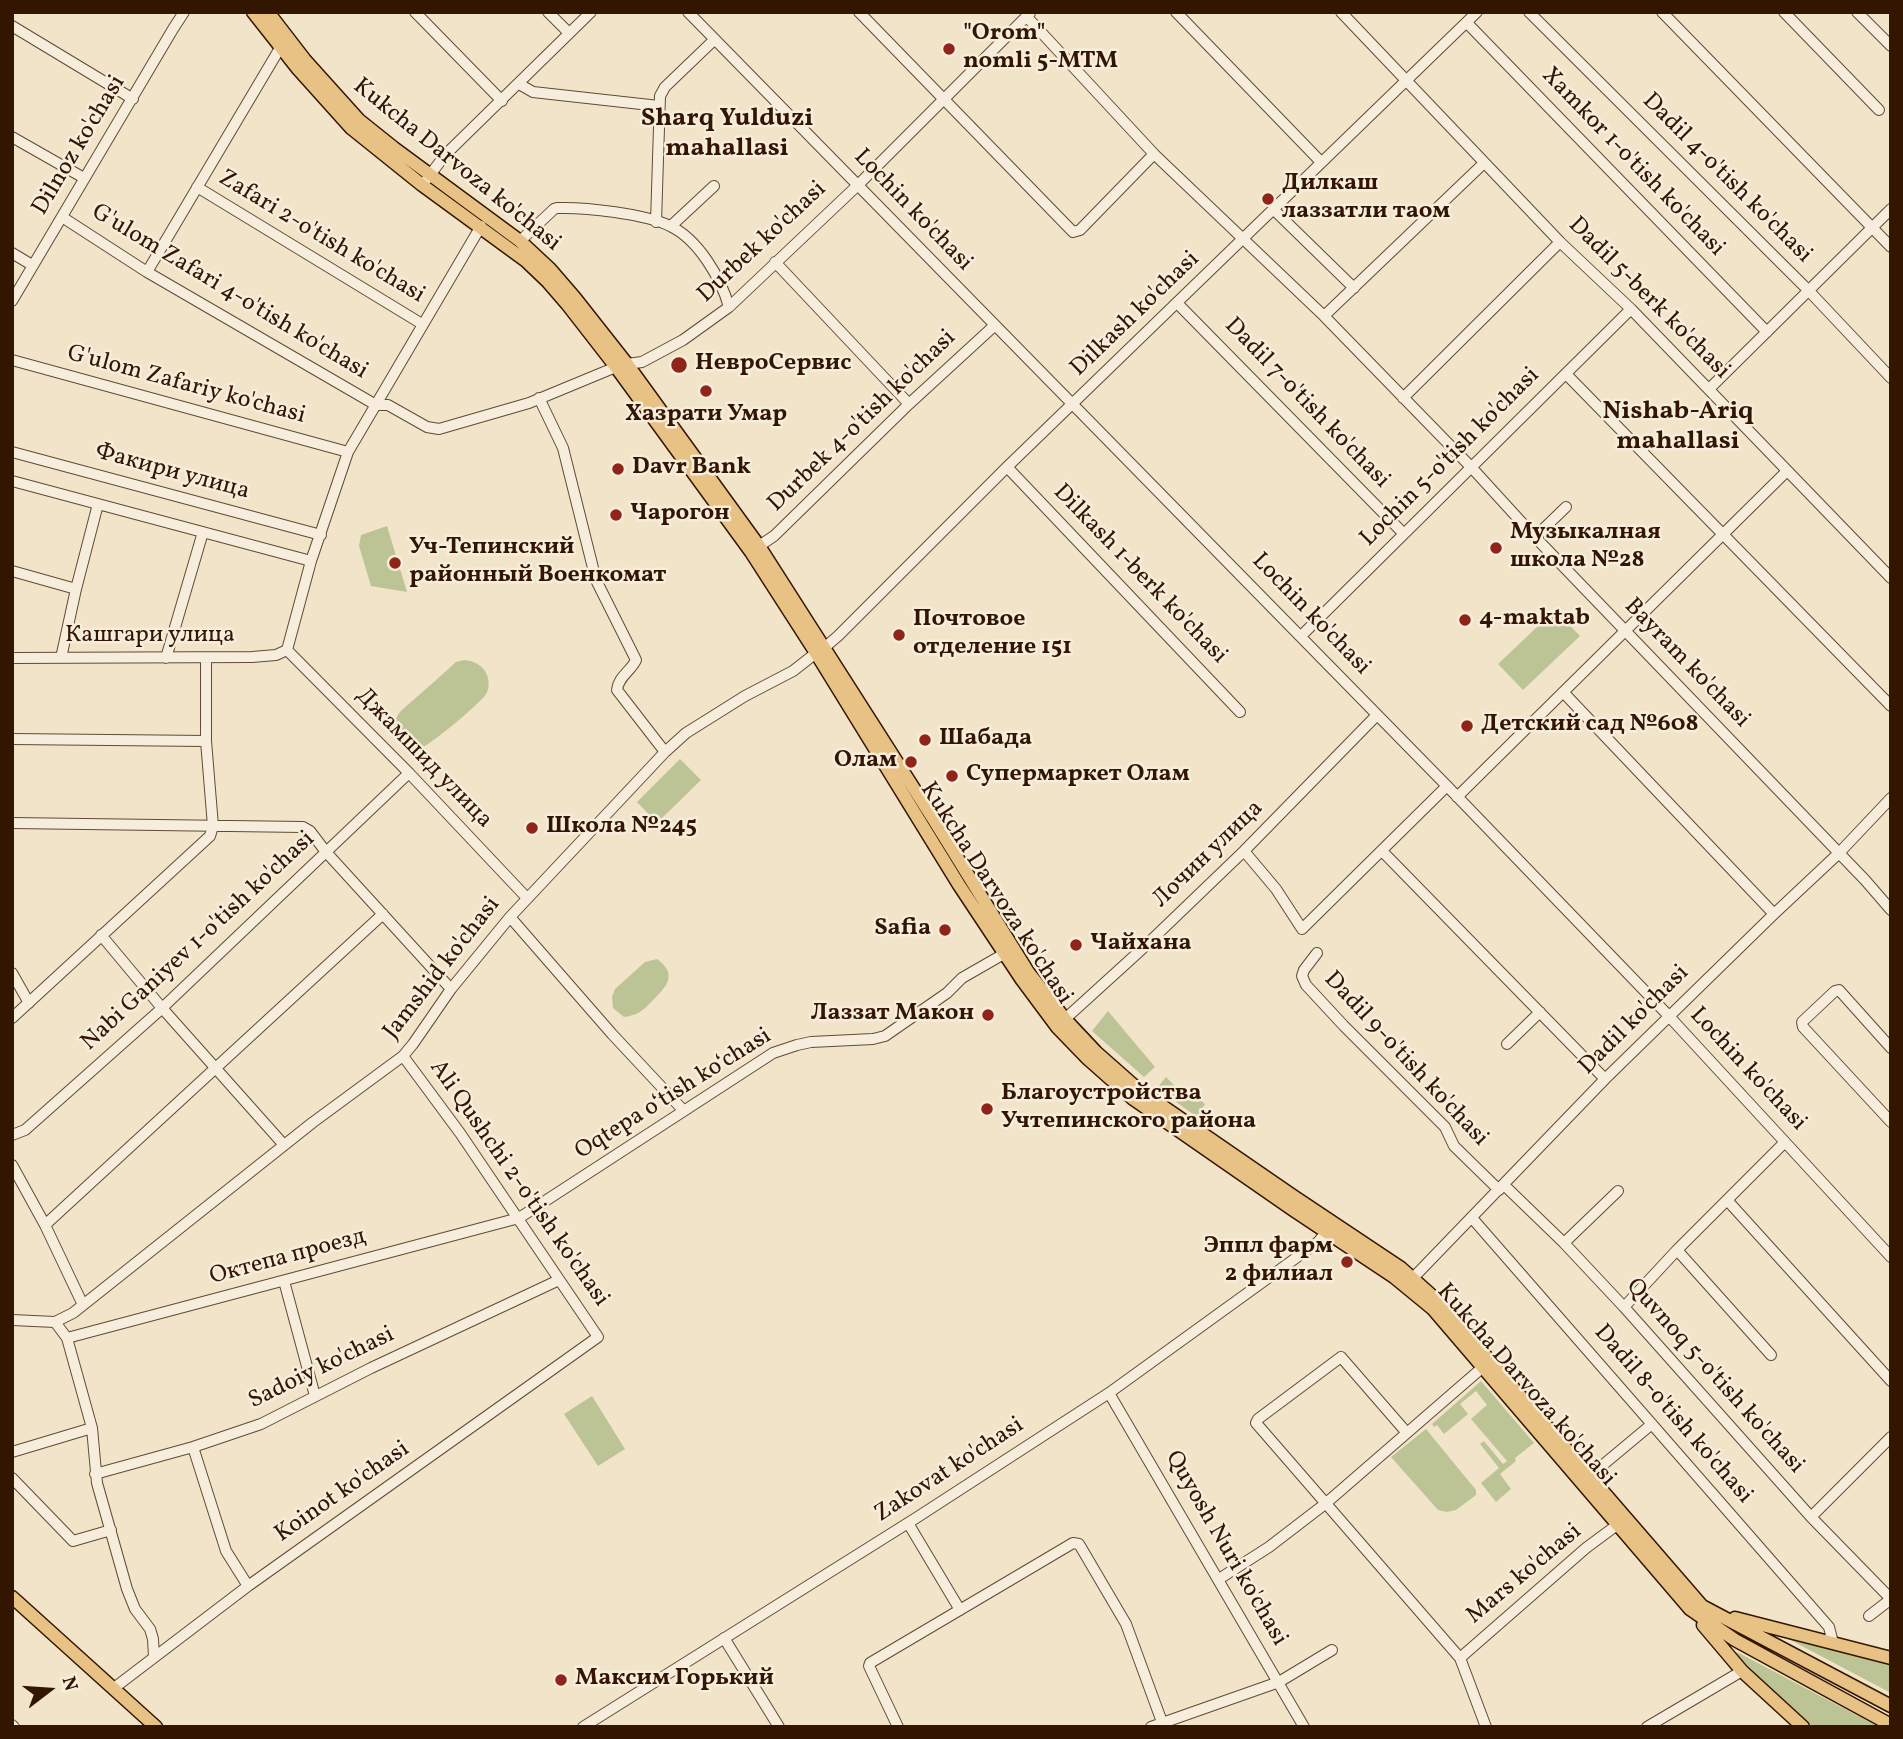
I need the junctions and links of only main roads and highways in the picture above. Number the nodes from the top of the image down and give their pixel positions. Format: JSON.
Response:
{"nodes":[{"id":1,"x":253,"y":12,"type":"edge"},
{"id":2,"x":268,"y":12,"type":"edge"},
{"id":3,"x":426,"y":180,"type":"junction"},
{"id":4,"x":622,"y":365,"type":"junction"},
{"id":5,"x":1622,"y":1522,"type":"junction"},
{"id":6,"x":12,"y":1597,"type":"edge"},
{"id":7,"x":1690,"y":1609,"type":"junction"},
{"id":8,"x":1712,"y":1612,"type":"junction"},
{"id":9,"x":1891,"y":1658,"type":"edge"},
{"id":10,"x":1891,"y":1706,"type":"edge"},
{"id":11,"x":1891,"y":1725,"type":"edge"},
{"id":12,"x":156,"y":1727,"type":"edge"},
{"id":13,"x":1803,"y":1727,"type":"edge"}],
"edges":[{"from":1,"to":3,"type":"main road","name":"Kukcha Darvoza ko'chasi"},
{"from":2,"to":3,"type":"main road","name":"Kukcha Darvoza ko'chasi"},
{"from":3,"to":4,"type":"main road","name":"Kukcha Darvoza ko'chasi"},
{"from":3,"to":4,"type":"main road","name":"Kukcha Darvoza ko'chasi"},
{"from":4,"to":5,"type":"main road","name":"Kukcha Darvoza ko'chasi"},
{"from":5,"to":7,"type":"main road","name":"Kukcha Darvoza ko'chasi"},
{"from":5,"to":8,"type":"main road","name":"Kukcha Darvoza ko'chasi"},
{"from":6,"to":12,"type":"main road"},
{"from":7,"to":11,"type":"main road","name":"Kukcha Darvoza ko'chasi"},
{"from":7,"to":13,"type":"main road"},
{"from":8,"to":9,"type":"main road"},
{"from":8,"to":10,"type":"main road","name":"Kukcha Darvoza ko'chasi"}]}
